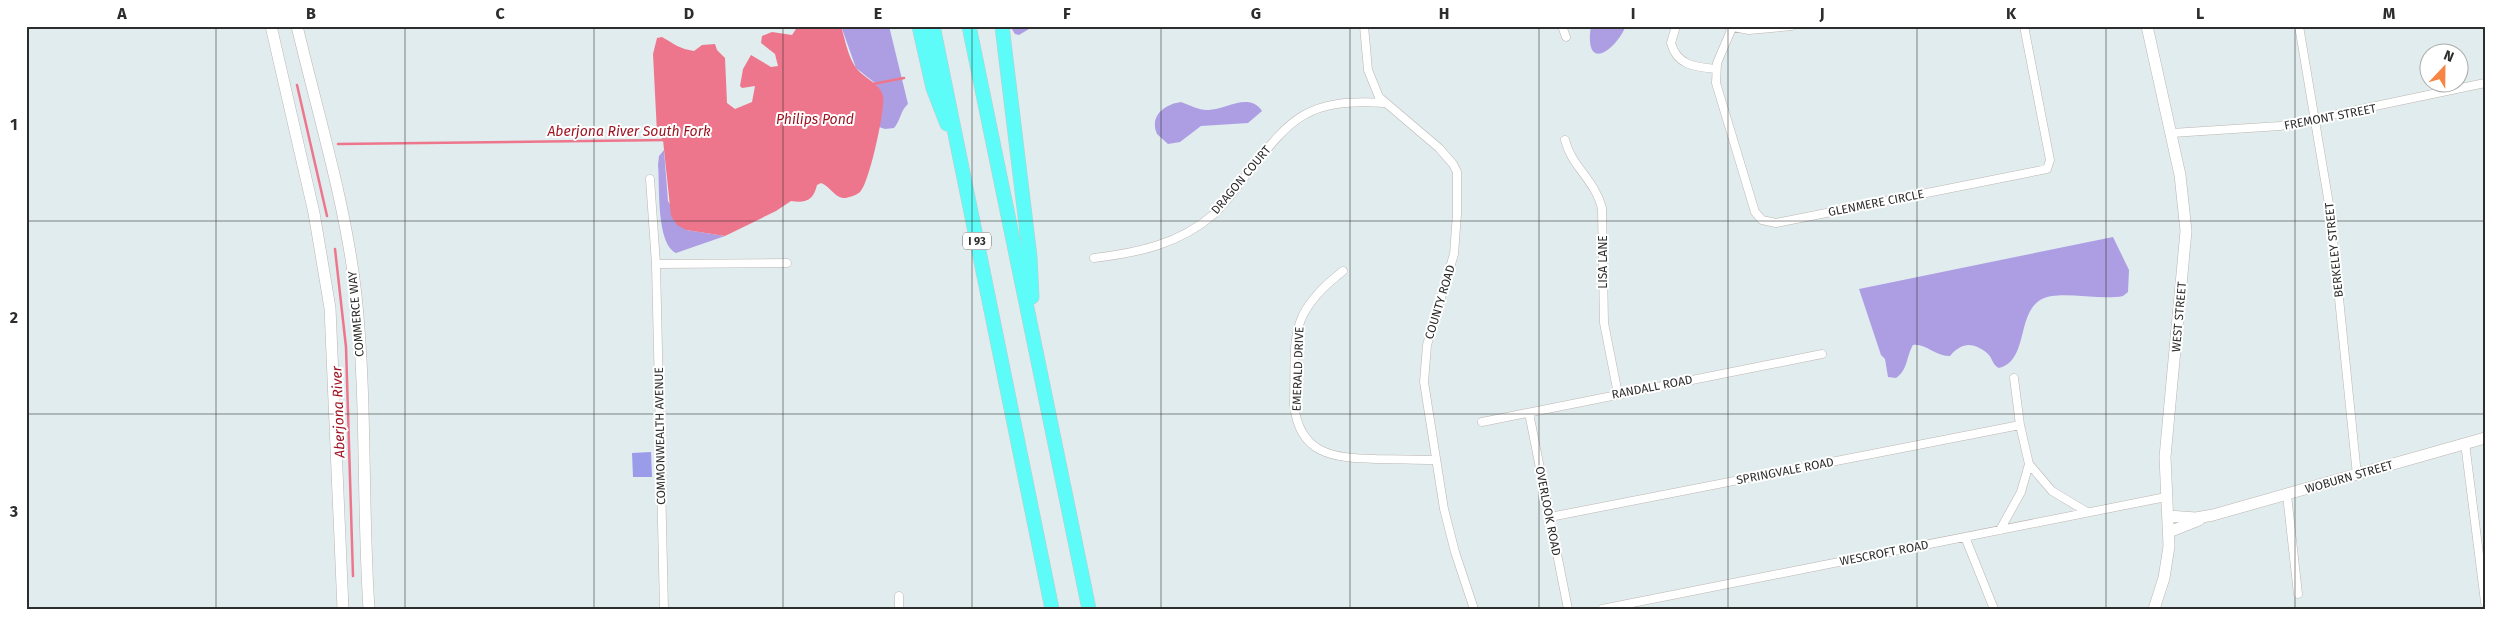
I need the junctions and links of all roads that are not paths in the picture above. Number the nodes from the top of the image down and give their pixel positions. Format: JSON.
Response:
{"nodes":[{"id":1,"x":270,"y":26,"type":"edge"},
{"id":2,"x":296,"y":26,"type":"edge"},
{"id":3,"x":919,"y":26,"type":"edge"},
{"id":4,"x":933,"y":26,"type":"edge"},
{"id":5,"x":969,"y":26,"type":"edge"},
{"id":6,"x":1002,"y":26,"type":"edge"},
{"id":7,"x":1364,"y":26,"type":"edge"},
{"id":8,"x":1562,"y":26,"type":"edge"},
{"id":9,"x":1676,"y":26,"type":"edge"},
{"id":10,"x":1792,"y":26,"type":"edge"},
{"id":11,"x":2024,"y":26,"type":"edge"},
{"id":12,"x":2148,"y":26,"type":"edge"},
{"id":13,"x":2299,"y":26,"type":"edge"},
{"id":14,"x":1730,"y":27,"type":"edge"},
{"id":15,"x":1566,"y":37,"type":"dead end"},
{"id":16,"x":1716,"y":69,"type":"junction"},
{"id":17,"x":2485,"y":84,"type":"edge"},
{"id":18,"x":1384,"y":103,"type":"junction"},
{"id":19,"x":2315,"y":120,"type":"junction"},
{"id":20,"x":2172,"y":133,"type":"junction"},
{"id":21,"x":1565,"y":140,"type":"dead end"},
{"id":22,"x":960,"y":159,"type":"junction"},
{"id":23,"x":650,"y":179,"type":"dead end"},
{"id":24,"x":1094,"y":258,"type":"dead end"},
{"id":25,"x":787,"y":263,"type":"dead end"},
{"id":26,"x":656,"y":264,"type":"junction"},
{"id":27,"x":1343,"y":271,"type":"dead end"},
{"id":28,"x":1033,"y":338,"type":"junction"},
{"id":29,"x":1822,"y":354,"type":"dead end"},
{"id":30,"x":2014,"y":378,"type":"dead end"},
{"id":31,"x":1618,"y":394,"type":"junction"},
{"id":32,"x":1529,"y":413,"type":"junction"},
{"id":33,"x":1482,"y":422,"type":"dead end"},
{"id":34,"x":2020,"y":425,"type":"junction"},
{"id":35,"x":2485,"y":438,"type":"edge"},
{"id":36,"x":2465,"y":443,"type":"junction"},
{"id":37,"x":1434,"y":460,"type":"junction"},
{"id":38,"x":2029,"y":464,"type":"junction"},
{"id":39,"x":2357,"y":475,"type":"junction"},
{"id":40,"x":2288,"y":495,"type":"junction"},
{"id":41,"x":2166,"y":497,"type":"junction"},
{"id":42,"x":2087,"y":512,"type":"junction"},
{"id":43,"x":2213,"y":515,"type":"junction"},
{"id":44,"x":2168,"y":516,"type":"junction"},
{"id":45,"x":1550,"y":517,"type":"junction"},
{"id":46,"x":2000,"y":530,"type":"junction"},
{"id":47,"x":2169,"y":532,"type":"junction"},
{"id":48,"x":1965,"y":536,"type":"junction"},
{"id":49,"x":2298,"y":594,"type":"dead end"},
{"id":50,"x":899,"y":596,"type":"dead end"},
{"id":51,"x":2485,"y":602,"type":"edge"},
{"id":52,"x":343,"y":609,"type":"edge"},
{"id":53,"x":369,"y":609,"type":"edge"},
{"id":54,"x":664,"y":609,"type":"edge"},
{"id":55,"x":899,"y":609,"type":"edge"},
{"id":56,"x":1052,"y":609,"type":"edge"},
{"id":57,"x":1089,"y":609,"type":"edge"},
{"id":58,"x":1474,"y":609,"type":"edge"},
{"id":59,"x":1568,"y":609,"type":"edge"},
{"id":60,"x":1602,"y":609,"type":"edge"},
{"id":61,"x":1994,"y":609,"type":"edge"},
{"id":62,"x":2154,"y":609,"type":"edge"}],
"edges":[{"from":1,"to":52,"type":"street","name":"COMMERCE WAY"},
{"from":2,"to":53,"type":"street","name":"COMMERCE WAY"},
{"from":3,"to":22,"type":"highway"},
{"from":4,"to":22,"type":"highway","number":"I 93"},
{"from":5,"to":28,"type":"highway"},
{"from":6,"to":28,"type":"highway"},
{"from":7,"to":18,"type":"street","name":"COUNTY ROAD"},
{"from":8,"to":15,"type":"street"},
{"from":9,"to":16,"type":"street"},
{"from":10,"to":14,"type":"street"},
{"from":11,"to":16,"type":"street","name":"GLENMERE CIRCLE"},
{"from":12,"to":20,"type":"street","name":"WEST STREET"},
{"from":13,"to":19,"type":"street","name":"BERKELEY STREET"},
{"from":14,"to":16,"type":"street","name":"GLENMERE CIRCLE"},
{"from":17,"to":19,"type":"street","name":"FREMONT STREET"},
{"from":18,"to":24,"type":"street","name":"DRAGON COURT"},
{"from":18,"to":37,"type":"street","name":"COUNTY ROAD"},
{"from":19,"to":20,"type":"street","name":"FREMONT STREET"},
{"from":19,"to":39,"type":"street","name":"BERKELEY STREET"},
{"from":20,"to":41,"type":"street","name":"WEST STREET"},
{"from":21,"to":31,"type":"street","name":"LISA LANE"},
{"from":22,"to":56,"type":"highway","number":"I 93"},
{"from":23,"to":26,"type":"street","name":"COMMONWEALTH AVENUE"},
{"from":25,"to":26,"type":"street"},
{"from":26,"to":54,"type":"street","name":"COMMONWEALTH AVENUE"},
{"from":27,"to":37,"type":"street","name":"EMERALD DRIVE"},
{"from":28,"to":57,"type":"highway"},
{"from":29,"to":31,"type":"street","name":"RANDALL ROAD"},
{"from":30,"to":34,"type":"street"},
{"from":31,"to":32,"type":"street","name":"RANDALL ROAD"},
{"from":32,"to":33,"type":"street","name":"RANDALL ROAD"},
{"from":32,"to":45,"type":"street","name":"OVERLOOK ROAD"},
{"from":34,"to":38,"type":"street"},
{"from":34,"to":45,"type":"street","name":"SPRINGVALE ROAD"},
{"from":35,"to":36,"type":"street","name":"WOBURN STREET"},
{"from":36,"to":39,"type":"street","name":"WOBURN STREET"},
{"from":36,"to":51,"type":"street"},
{"from":37,"to":58,"type":"street","name":"COUNTY ROAD"},
{"from":38,"to":42,"type":"street"},
{"from":38,"to":46,"type":"street"},
{"from":39,"to":40,"type":"street","name":"WOBURN STREET"},
{"from":40,"to":43,"type":"street","name":"WOBURN STREET"},
{"from":40,"to":49,"type":"street"},
{"from":41,"to":42,"type":"street","name":"WESCROFT ROAD"},
{"from":41,"to":44,"type":"street","name":"WEST STREET"},
{"from":42,"to":46,"type":"street","name":"WESCROFT ROAD"},
{"from":43,"to":44,"type":"street","name":"WOBURN STREET"},
{"from":43,"to":47,"type":"street","name":"WOBURN STREET"},
{"from":44,"to":47,"type":"street","name":"WEST STREET"},
{"from":45,"to":59,"type":"street","name":"OVERLOOK ROAD"},
{"from":46,"to":48,"type":"street","name":"WESCROFT ROAD"},
{"from":47,"to":62,"type":"street","name":"WEST STREET"},
{"from":48,"to":60,"type":"street","name":"WESCROFT ROAD"},
{"from":48,"to":61,"type":"street"},
{"from":50,"to":55,"type":"street"}]}
